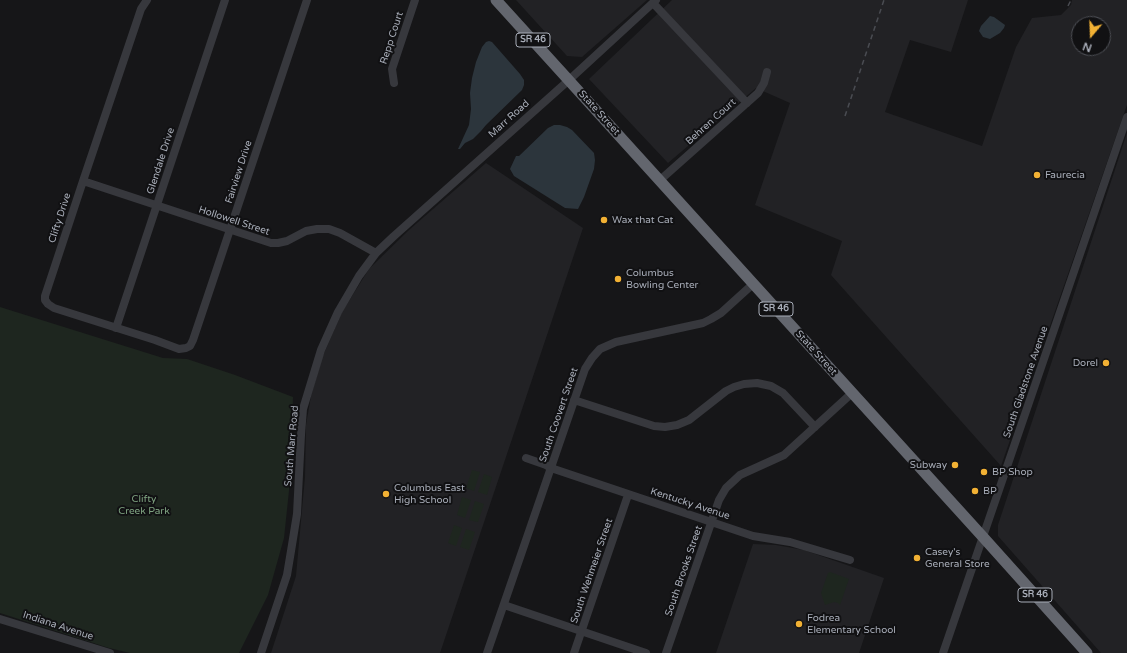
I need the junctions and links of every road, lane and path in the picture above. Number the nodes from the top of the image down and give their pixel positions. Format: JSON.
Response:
{"nodes":[{"id":1,"x":147,"y":0,"type":"edge"},
{"id":2,"x":225,"y":0,"type":"edge"},
{"id":3,"x":307,"y":0,"type":"edge"},
{"id":4,"x":416,"y":0,"type":"edge"},
{"id":5,"x":496,"y":0,"type":"edge"},
{"id":6,"x":654,"y":1,"type":"edge"},
{"id":7,"x":767,"y":72,"type":"dead end"},
{"id":8,"x":569,"y":80,"type":"junction"},
{"id":9,"x":394,"y":82,"type":"dead end"},
{"id":10,"x":747,"y":103,"type":"junction"},
{"id":11,"x":1127,"y":117,"type":"edge"},
{"id":12,"x":659,"y":180,"type":"junction"},
{"id":13,"x":83,"y":181,"type":"junction"},
{"id":14,"x":156,"y":206,"type":"junction"},
{"id":15,"x":230,"y":230,"type":"junction"},
{"id":16,"x":376,"y":253,"type":"junction"},
{"id":17,"x":753,"y":284,"type":"junction"},
{"id":18,"x":116,"y":328,"type":"junction"},
{"id":19,"x":186,"y":348,"type":"joint"},
{"id":20,"x":852,"y":393,"type":"junction"},
{"id":21,"x":574,"y":400,"type":"junction"},
{"id":22,"x":815,"y":427,"type":"junction"},
{"id":23,"x":526,"y":458,"type":"dead end"},
{"id":24,"x":550,"y":468,"type":"junction"},
{"id":25,"x":628,"y":495,"type":"junction"},
{"id":26,"x":712,"y":522,"type":"junction"},
{"id":27,"x":983,"y":537,"type":"junction"},
{"id":28,"x":850,"y":560,"type":"dead end"},
{"id":29,"x":504,"y":605,"type":"junction"},
{"id":30,"x":0,"y":618,"type":"edge"},
{"id":31,"x":582,"y":631,"type":"junction"},
{"id":32,"x":110,"y":653,"type":"edge"},
{"id":33,"x":261,"y":653,"type":"edge"},
{"id":34,"x":487,"y":653,"type":"edge"},
{"id":35,"x":574,"y":653,"type":"edge"},
{"id":36,"x":646,"y":653,"type":"edge"},
{"id":37,"x":666,"y":653,"type":"edge"},
{"id":38,"x":944,"y":653,"type":"edge"},
{"id":39,"x":1087,"y":653,"type":"edge"}],
"edges":[{"from":1,"to":13,"type":"street","name":"Clifty Drive"},
{"from":2,"to":14,"type":"street","name":"Glendale Drive"},
{"from":3,"to":15,"type":"street","name":"Fairview Drive"},
{"from":4,"to":9,"type":"street","name":"Repp Court"},
{"from":5,"to":8,"type":"highway","name":"State Street","number":"SR 46"},
{"from":6,"to":8,"type":"street","name":"Marr Road"},
{"from":6,"to":10,"type":"street"},
{"from":7,"to":10,"type":"street","name":"Behren Court"},
{"from":8,"to":12,"type":"highway","name":"State Street","number":"SR 46"},
{"from":8,"to":16,"type":"street","name":"Marr Road"},
{"from":10,"to":12,"type":"street","name":"Behren Court"},
{"from":11,"to":27,"type":"street","name":"South Gladstone Avenue"},
{"from":12,"to":17,"type":"highway","name":"State Street","number":"SR 46"},
{"from":13,"to":14,"type":"street","name":"Hollowell Street"},
{"from":13,"to":18,"type":"street","name":"Clifty Drive"},
{"from":14,"to":15,"type":"street","name":"Hollowell Street"},
{"from":14,"to":18,"type":"street","name":"Glendale Drive"},
{"from":15,"to":16,"type":"street","name":"Hollowell Street"},
{"from":15,"to":19,"type":"street","name":"Fairview Drive"},
{"from":16,"to":33,"type":"street","name":"South Marr Road"},
{"from":17,"to":20,"type":"highway","name":"State Street","number":"SR 46"},
{"from":17,"to":21,"type":"street","name":"South Coovert Street"},
{"from":18,"to":19,"type":"street","name":"Clifty Drive"},
{"from":20,"to":22,"type":"street","name":"South Brooks Street"},
{"from":20,"to":27,"type":"highway","name":"State Street","number":"SR 46"},
{"from":21,"to":22,"type":"street"},
{"from":21,"to":24,"type":"street","name":"South Coovert Street"},
{"from":22,"to":26,"type":"street","name":"South Brooks Street"},
{"from":23,"to":24,"type":"street","name":"Kentucky Avenue"},
{"from":24,"to":25,"type":"street","name":"Kentucky Avenue"},
{"from":24,"to":29,"type":"street","name":"South Coovert Street"},
{"from":25,"to":26,"type":"street","name":"Kentucky Avenue"},
{"from":25,"to":31,"type":"street","name":"South Wehmeier Street"},
{"from":26,"to":28,"type":"street","name":"Kentucky Avenue"},
{"from":26,"to":37,"type":"street","name":"South Brooks Street"},
{"from":27,"to":38,"type":"street","name":"South Gladstone Avenue"},
{"from":27,"to":39,"type":"highway","name":"State Street","number":"SR 46"},
{"from":29,"to":31,"type":"street"},
{"from":29,"to":34,"type":"street","name":"South Coovert Street"},
{"from":30,"to":32,"type":"street","name":"Indiana Avenue"},
{"from":31,"to":35,"type":"street","name":"South Wehmeier Street"},
{"from":31,"to":36,"type":"street"}]}
